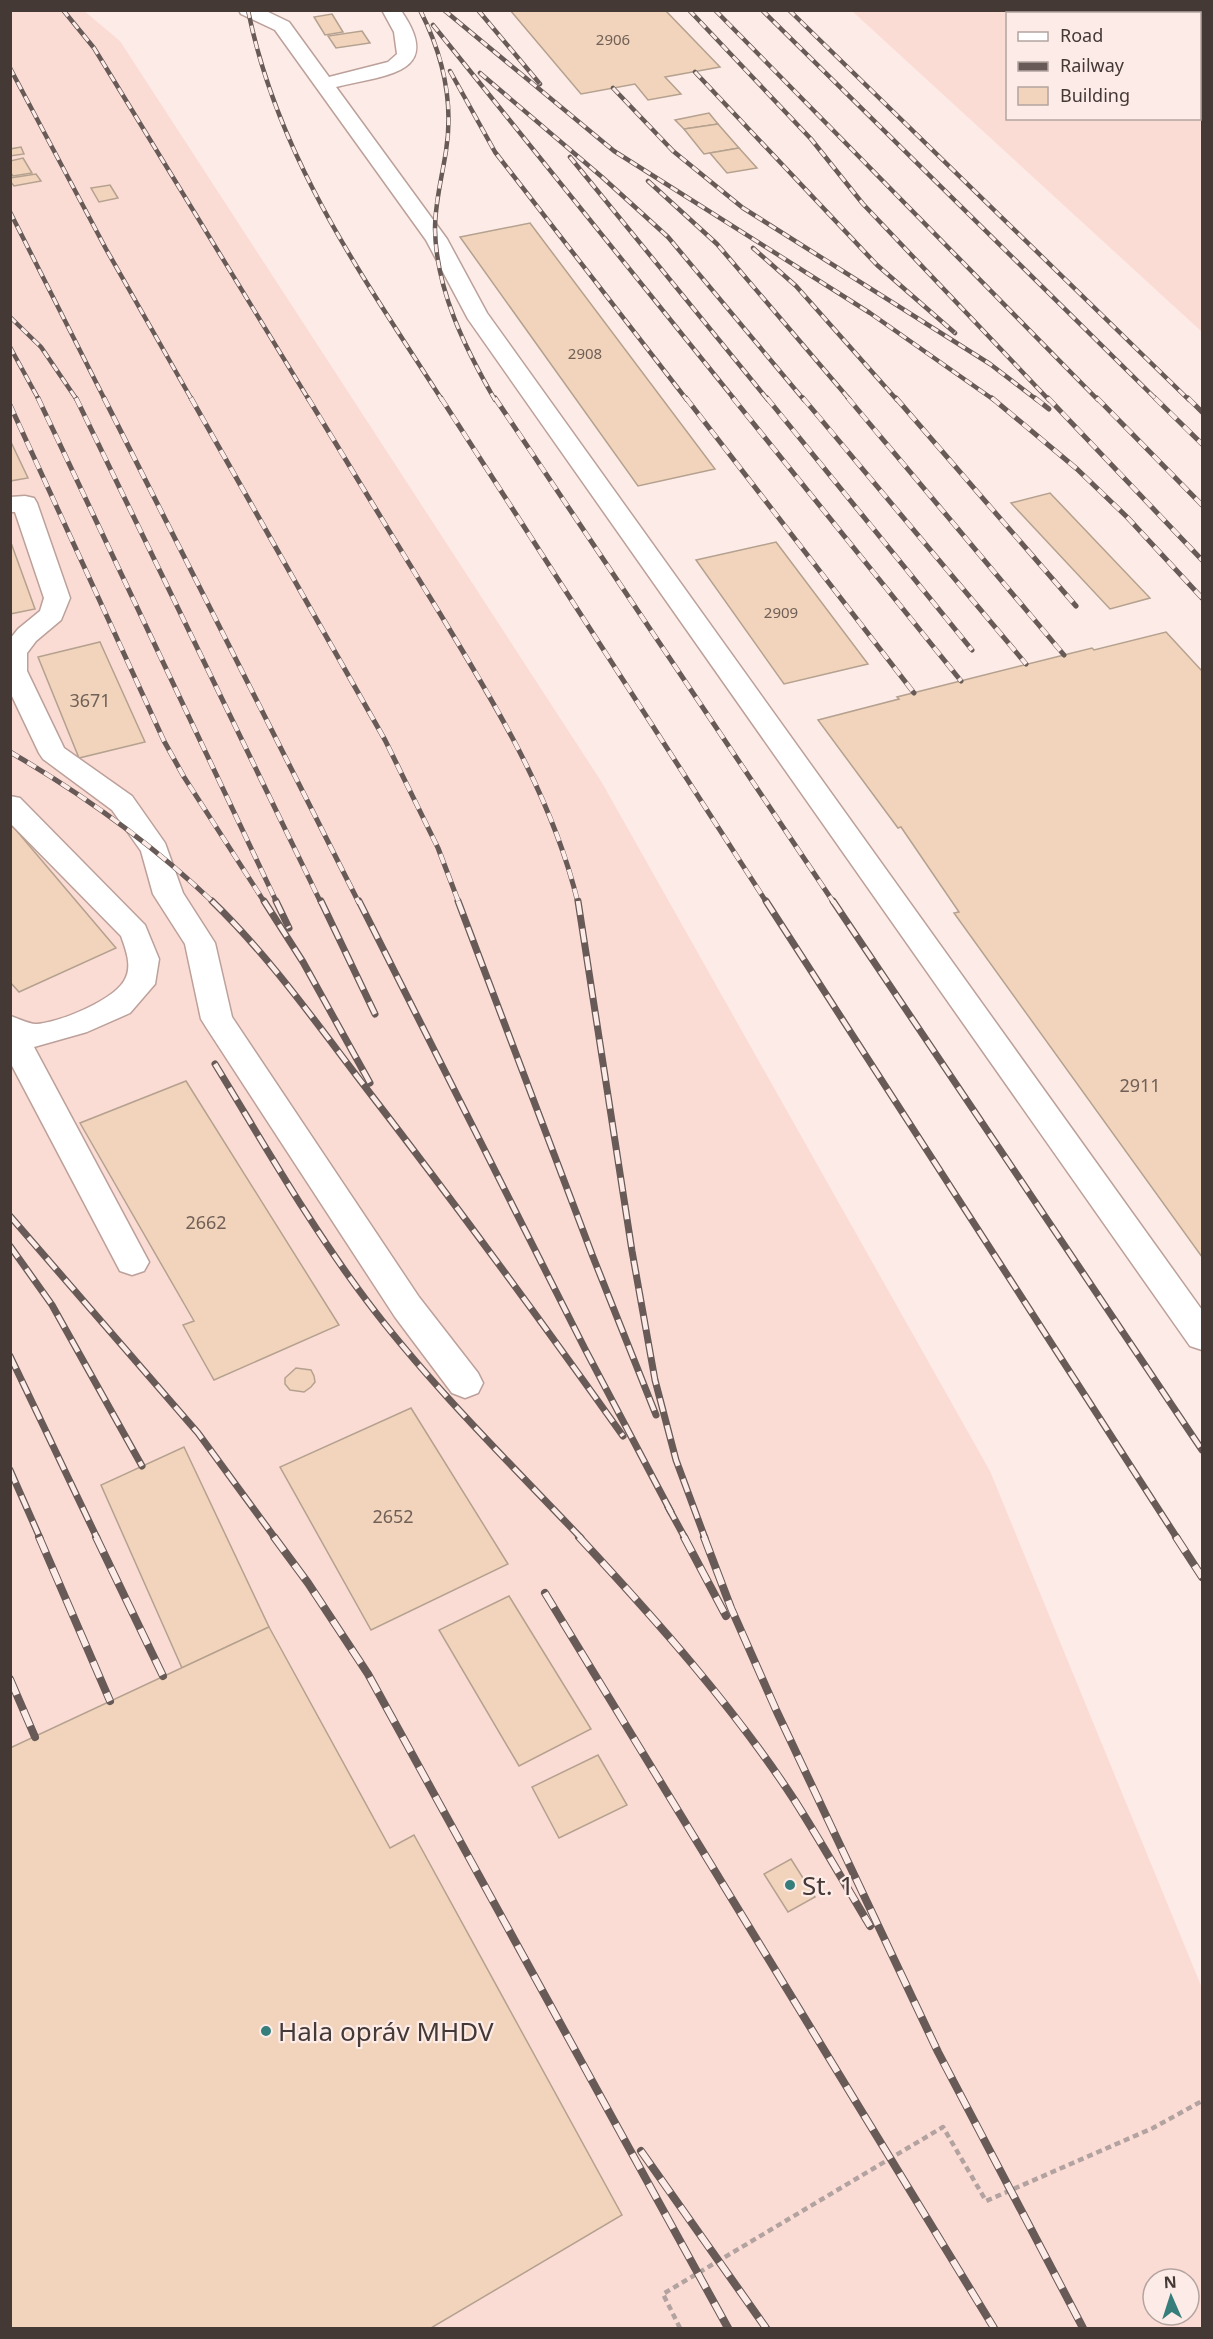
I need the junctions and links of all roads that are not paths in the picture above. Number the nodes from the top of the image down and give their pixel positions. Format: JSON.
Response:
{"nodes":[{"id":1,"x":248,"y":10,"type":"edge"},
{"id":2,"x":391,"y":10,"type":"edge"},
{"id":3,"x":290,"y":18,"type":"edge"},
{"id":4,"x":323,"y":85,"type":"junction"},
{"id":5,"x":10,"y":505,"type":"edge"},
{"id":6,"x":12,"y":654,"type":"edge"},
{"id":7,"x":10,"y":805,"type":"edge"},
{"id":8,"x":10,"y":1029,"type":"edge"},
{"id":9,"x":132,"y":1262,"type":"dead end"},
{"id":10,"x":1203,"y":1336,"type":"edge"},
{"id":11,"x":465,"y":1383,"type":"dead end"}],
"edges":[{"from":1,"to":3,"type":"lane"},
{"from":2,"to":4,"type":"lane"},
{"from":3,"to":4,"type":"lane"},
{"from":4,"to":10,"type":"lane"},
{"from":5,"to":6,"type":"lane"},
{"from":6,"to":11,"type":"lane"},
{"from":7,"to":8,"type":"lane"},
{"from":8,"to":9,"type":"lane"}]}
